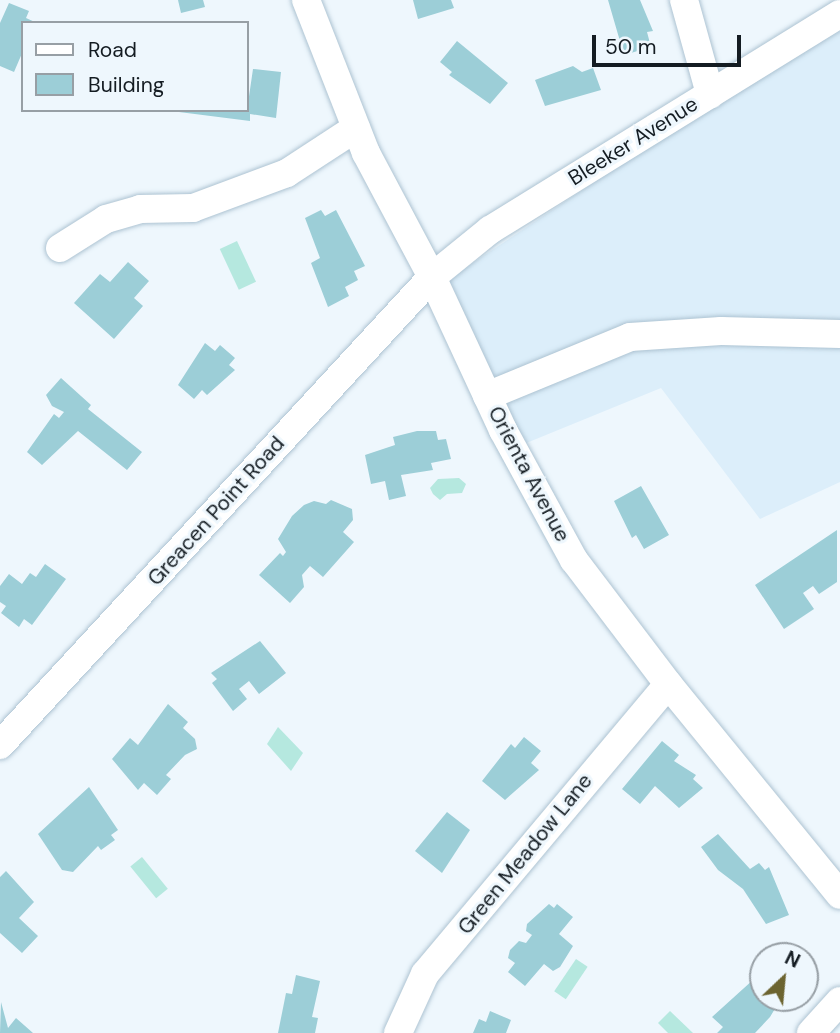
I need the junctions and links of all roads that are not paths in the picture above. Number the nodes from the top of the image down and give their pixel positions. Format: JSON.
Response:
{"nodes":[{"id":1,"x":306,"y":0,"type":"edge"},
{"id":2,"x":684,"y":0,"type":"edge"},
{"id":3,"x":840,"y":14,"type":"edge"},
{"id":4,"x":710,"y":94,"type":"junction"},
{"id":5,"x":356,"y":128,"type":"junction"},
{"id":6,"x":60,"y":248,"type":"dead end"},
{"id":7,"x":432,"y":277,"type":"junction"},
{"id":8,"x":840,"y":334,"type":"edge"},
{"id":9,"x":487,"y":396,"type":"junction"},
{"id":10,"x":668,"y":684,"type":"junction"},
{"id":11,"x":0,"y":745,"type":"edge"},
{"id":12,"x":840,"y":895,"type":"edge"},
{"id":13,"x":840,"y":1001,"type":"edge"},
{"id":14,"x":398,"y":1033,"type":"edge"},
{"id":15,"x":811,"y":1033,"type":"edge"}],
"edges":[{"from":1,"to":5,"type":"street","name":"Orienta Avenue"},
{"from":2,"to":4,"type":"street"},
{"from":3,"to":4,"type":"street","name":"Bleeker Avenue"},
{"from":4,"to":7,"type":"street","name":"Bleeker Avenue"},
{"from":5,"to":6,"type":"street"},
{"from":5,"to":7,"type":"street","name":"Orienta Avenue"},
{"from":7,"to":9,"type":"street","name":"Orienta Avenue"},
{"from":7,"to":11,"type":"street","name":"Greacen Point Road"},
{"from":8,"to":9,"type":"street"},
{"from":9,"to":10,"type":"street","name":"Orienta Avenue"},
{"from":10,"to":12,"type":"street","name":"Orienta Avenue"},
{"from":10,"to":14,"type":"street","name":"Green Meadow Lane"},
{"from":13,"to":15,"type":"street"}]}
